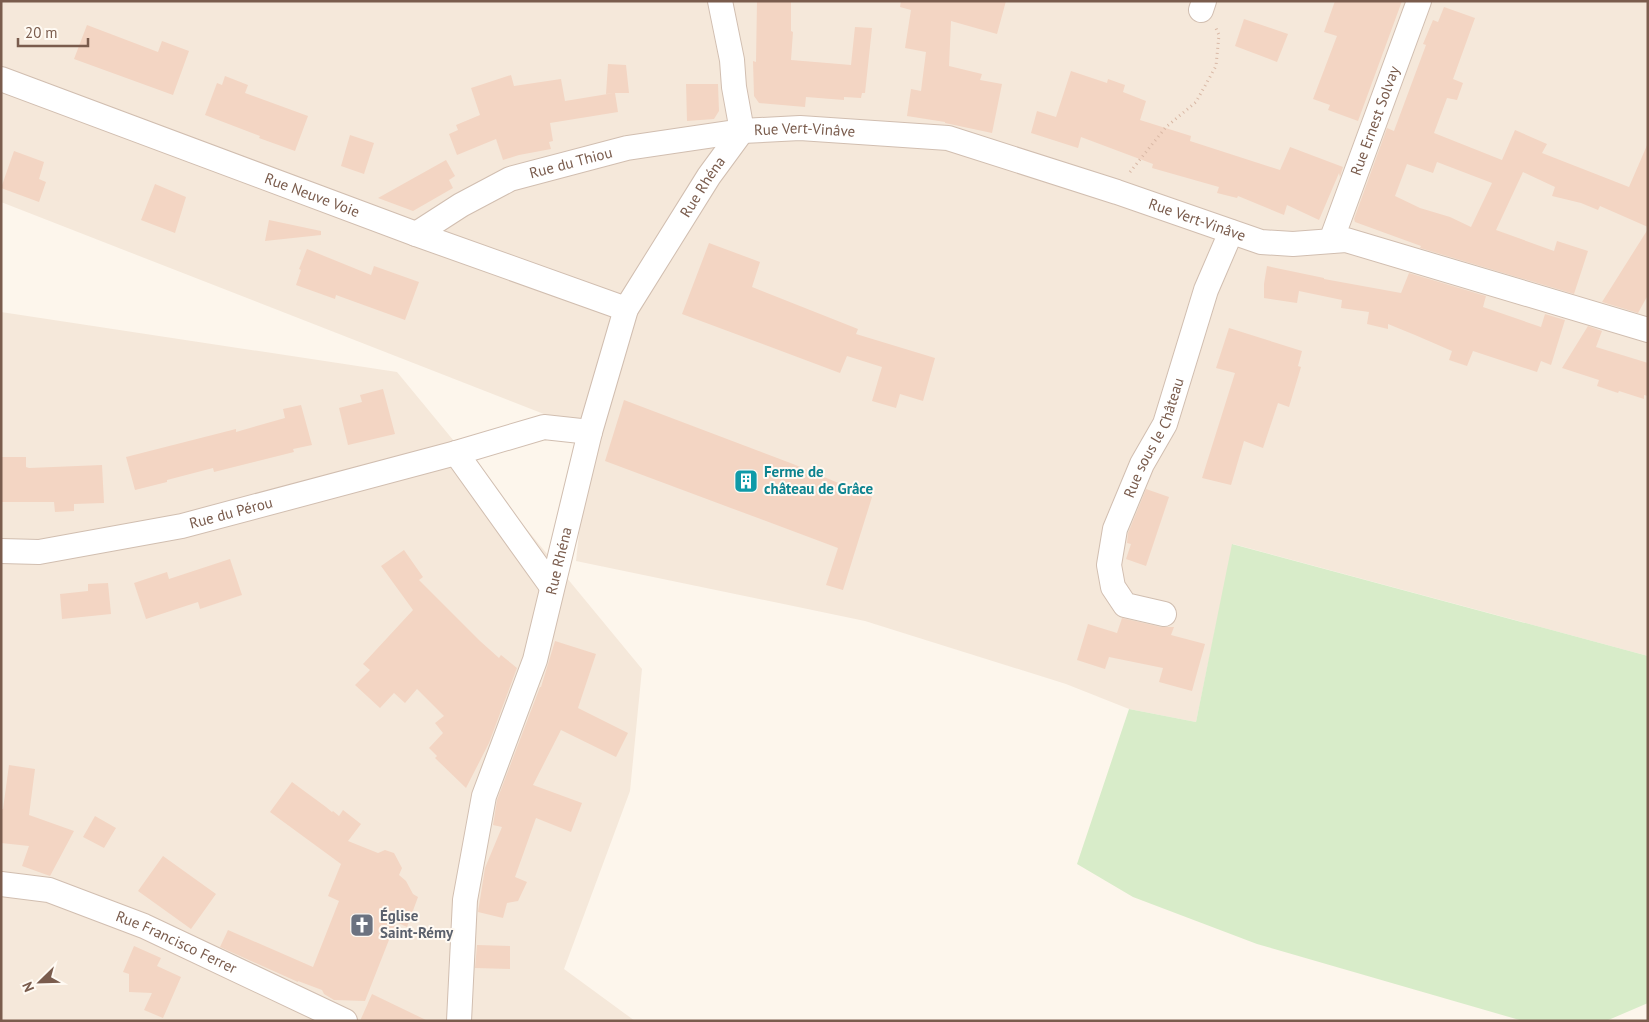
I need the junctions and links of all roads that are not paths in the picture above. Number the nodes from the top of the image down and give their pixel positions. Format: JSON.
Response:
{"nodes":[{"id":1,"x":720,"y":1,"type":"edge"},
{"id":2,"x":1419,"y":1,"type":"edge"},
{"id":3,"x":1,"y":79,"type":"edge"},
{"id":4,"x":742,"y":131,"type":"junction"},
{"id":5,"x":1231,"y":232,"type":"junction"},
{"id":6,"x":416,"y":234,"type":"junction"},
{"id":7,"x":1331,"y":241,"type":"junction"},
{"id":8,"x":626,"y":309,"type":"junction"},
{"id":9,"x":1648,"y":330,"type":"edge"},
{"id":10,"x":590,"y":432,"type":"junction"},
{"id":11,"x":456,"y":453,"type":"junction"},
{"id":12,"x":1,"y":550,"type":"edge"},
{"id":13,"x":552,"y":587,"type":"junction"},
{"id":14,"x":1164,"y":614,"type":"dead end"},
{"id":15,"x":1,"y":884,"type":"edge"},
{"id":16,"x":345,"y":1021,"type":"edge"},
{"id":17,"x":459,"y":1021,"type":"edge"}],
"edges":[{"from":1,"to":4,"type":"street"},
{"from":2,"to":7,"type":"street","name":"Rue Ernest Solvay"},
{"from":3,"to":6,"type":"street","name":"Rue Neuve Voie"},
{"from":4,"to":5,"type":"street","name":"Rue Vert-Vinâve"},
{"from":4,"to":6,"type":"street","name":"Rue du Thiou"},
{"from":4,"to":8,"type":"street","name":"Rue Rhéna"},
{"from":5,"to":7,"type":"street","name":"Rue Vert-Vinâve"},
{"from":5,"to":14,"type":"street","name":"Rue sous le Château"},
{"from":6,"to":8,"type":"street","name":"Rue Neuve Voie"},
{"from":7,"to":9,"type":"street","name":"Rue Vert-Vinâve"},
{"from":8,"to":10,"type":"street","name":"Rue Rhéna"},
{"from":10,"to":11,"type":"street","name":"Rue du Pérou"},
{"from":10,"to":13,"type":"street","name":"Rue Rhéna"},
{"from":11,"to":12,"type":"street","name":"Rue du Pérou"},
{"from":11,"to":13,"type":"street"},
{"from":13,"to":17,"type":"street","name":"Rue Rhéna"},
{"from":15,"to":16,"type":"street","name":"Rue Francisco Ferrer"}]}
